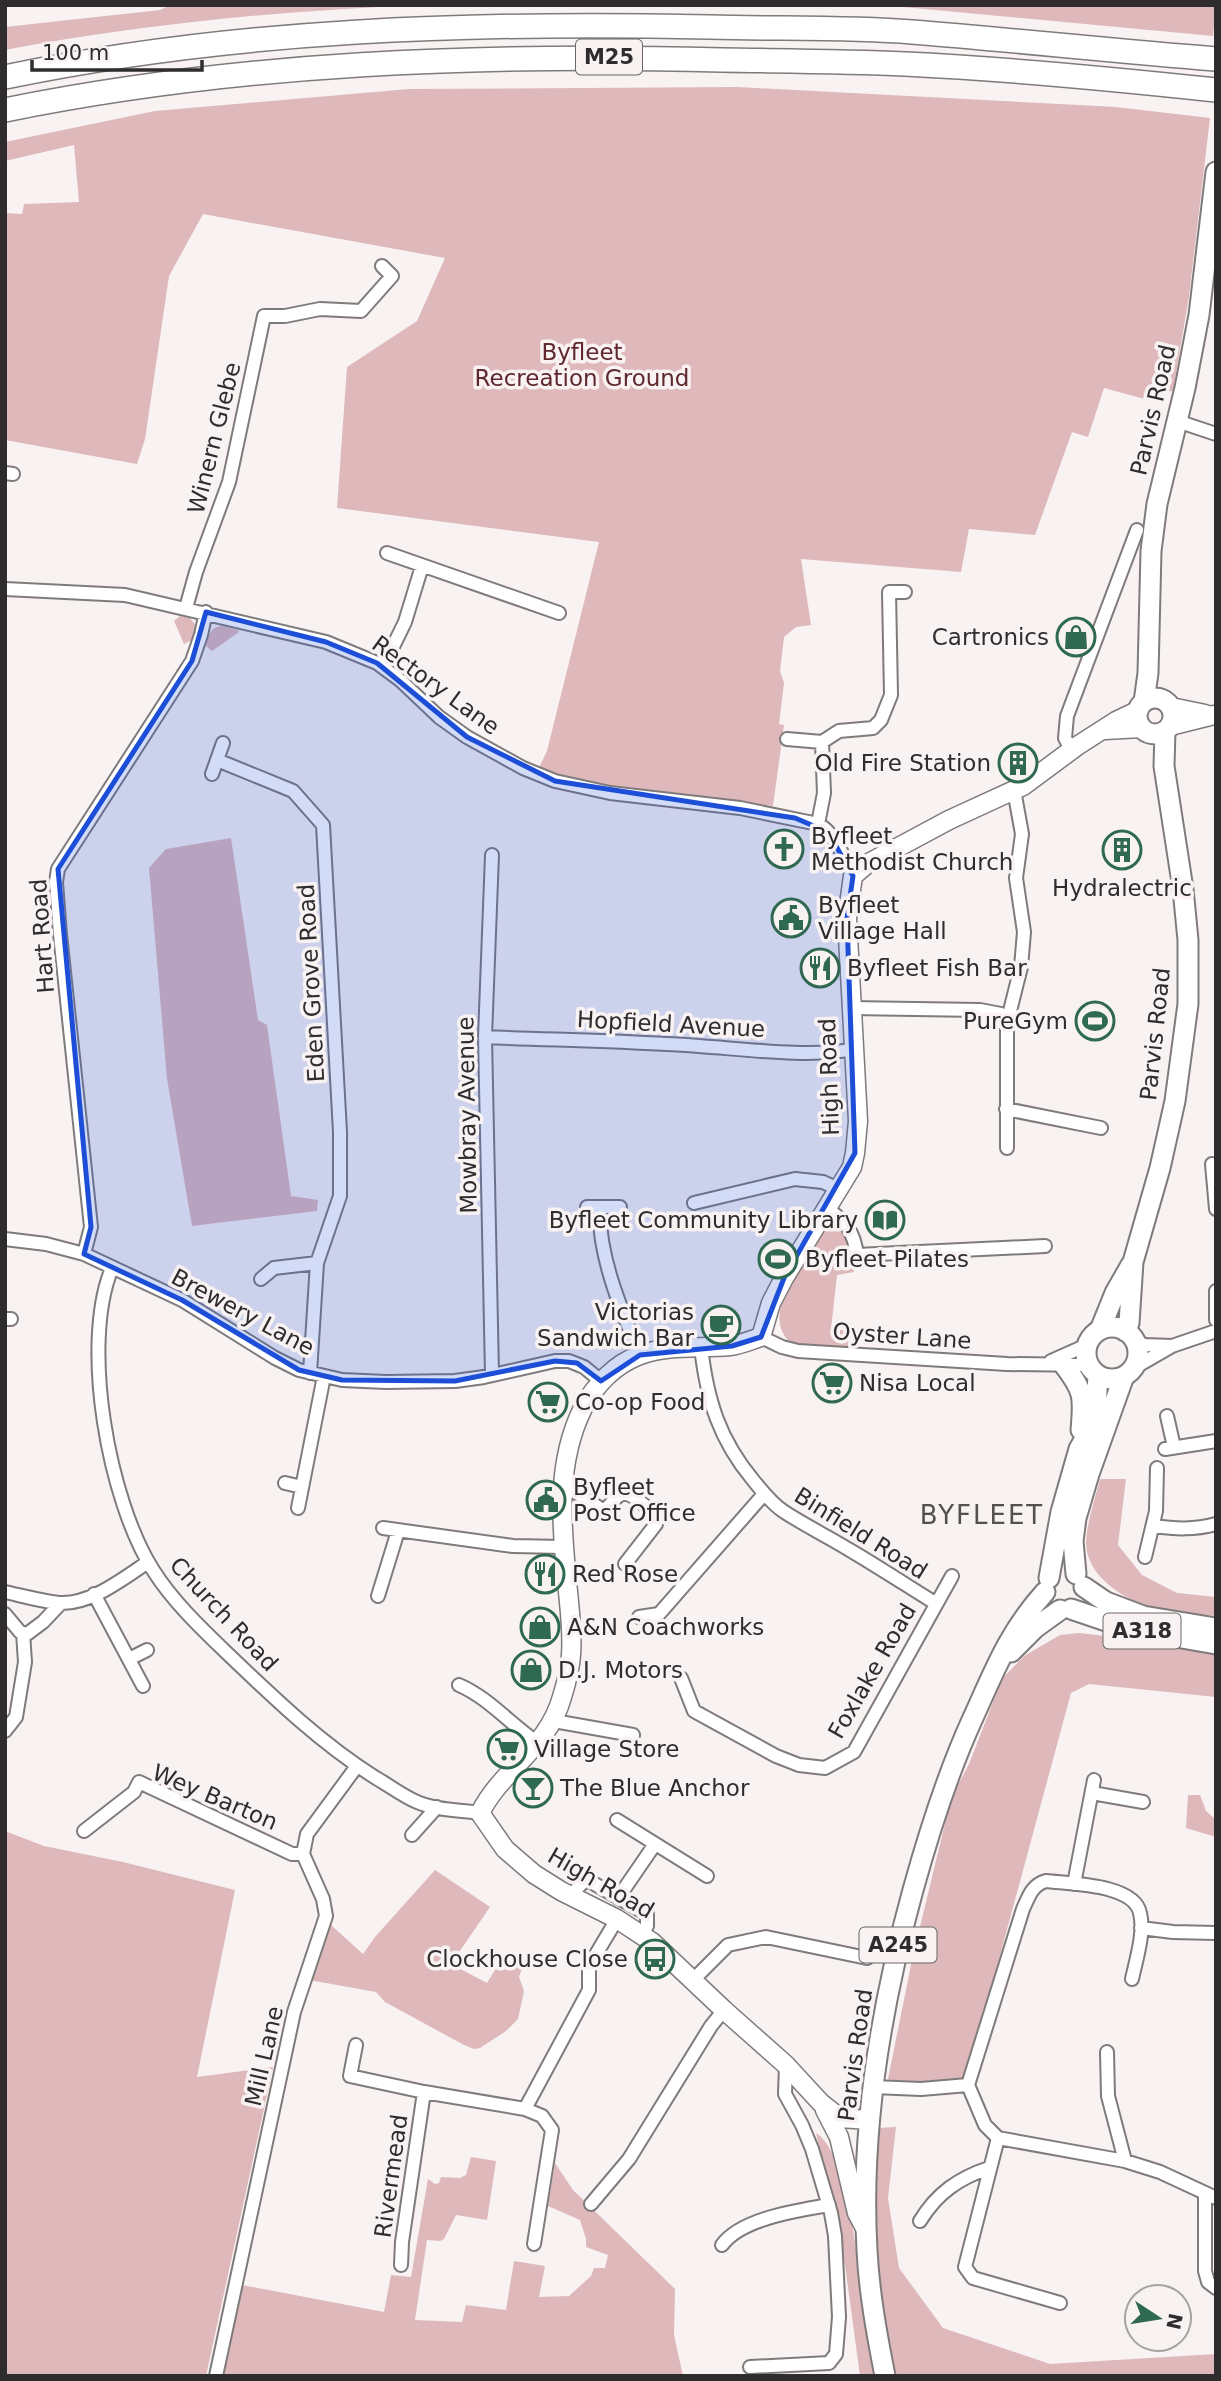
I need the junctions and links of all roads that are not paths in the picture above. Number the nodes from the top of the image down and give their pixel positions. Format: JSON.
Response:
{"nodes":[{"id":1,"x":1216,"y":59,"type":"edge"},
{"id":2,"x":5,"y":77,"type":"edge"},
{"id":3,"x":1216,"y":90,"type":"edge"},
{"id":4,"x":5,"y":110,"type":"edge"},
{"id":5,"x":1216,"y":172,"type":"edge"},
{"id":6,"x":382,"y":266,"type":"dead end"},
{"id":7,"x":1177,"y":421,"type":"junction"},
{"id":8,"x":1216,"y":433,"type":"edge"},
{"id":9,"x":1137,"y":530,"type":"dead end"},
{"id":10,"x":387,"y":553,"type":"dead end"},
{"id":11,"x":422,"y":566,"type":"junction"},
{"id":12,"x":5,"y":589,"type":"edge"},
{"id":13,"x":905,"y":592,"type":"dead end"},
{"id":14,"x":187,"y":608,"type":"junction"},
{"id":15,"x":205,"y":612,"type":"junction"},
{"id":16,"x":559,"y":613,"type":"dead end"},
{"id":17,"x":383,"y":667,"type":"junction"},
{"id":18,"x":1215,"y":715,"type":"edge"},
{"id":19,"x":1155,"y":717,"type":"junction"},
{"id":20,"x":787,"y":739,"type":"dead end"},
{"id":21,"x":822,"y":742,"type":"junction"},
{"id":22,"x":223,"y":743,"type":"dead end"},
{"id":23,"x":1071,"y":750,"type":"junction"},
{"id":24,"x":217,"y":760,"type":"junction"},
{"id":25,"x":212,"y":774,"type":"dead end"},
{"id":26,"x":1014,"y":790,"type":"junction"},
{"id":27,"x":818,"y":824,"type":"junction"},
{"id":28,"x":492,"y":855,"type":"dead end"},
{"id":29,"x":853,"y":876,"type":"junction"},
{"id":30,"x":850,"y":1008,"type":"junction"},
{"id":31,"x":1007,"y":1023,"type":"junction"},
{"id":32,"x":485,"y":1037,"type":"junction"},
{"id":33,"x":854,"y":1049,"type":"junction"},
{"id":34,"x":1006,"y":1109,"type":"junction"},
{"id":35,"x":1101,"y":1128,"type":"dead end"},
{"id":36,"x":1007,"y":1148,"type":"dead end"},
{"id":37,"x":1212,"y":1164,"type":"dead end"},
{"id":38,"x":838,"y":1189,"type":"junction"},
{"id":39,"x":694,"y":1203,"type":"dead end"},
{"id":40,"x":620,"y":1207,"type":"dead end"},
{"id":41,"x":826,"y":1208,"type":"junction"},
{"id":42,"x":1216,"y":1209,"type":"edge"},
{"id":43,"x":5,"y":1239,"type":"edge"},
{"id":44,"x":1045,"y":1246,"type":"dead end"},
{"id":45,"x":84,"y":1254,"type":"junction"},
{"id":46,"x":1133,"y":1262,"type":"junction"},
{"id":47,"x":317,"y":1263,"type":"junction"},
{"id":48,"x":111,"y":1268,"type":"junction"},
{"id":49,"x":261,"y":1279,"type":"dead end"},
{"id":50,"x":1216,"y":1291,"type":"edge"},
{"id":51,"x":1216,"y":1320,"type":"edge"},
{"id":52,"x":1216,"y":1331,"type":"edge"},
{"id":53,"x":761,"y":1336,"type":"junction"},
{"id":54,"x":1130,"y":1337,"type":"junction"},
{"id":55,"x":1172,"y":1346,"type":"junction"},
{"id":56,"x":701,"y":1347,"type":"junction"},
{"id":57,"x":1093,"y":1354,"type":"junction"},
{"id":58,"x":640,"y":1355,"type":"junction"},
{"id":59,"x":1054,"y":1365,"type":"junction"},
{"id":60,"x":310,"y":1373,"type":"junction"},
{"id":61,"x":1128,"y":1373,"type":"junction"},
{"id":62,"x":492,"y":1374,"type":"junction"},
{"id":63,"x":324,"y":1376,"type":"junction"},
{"id":64,"x":601,"y":1381,"type":"junction"},
{"id":65,"x":1167,"y":1416,"type":"dead end"},
{"id":66,"x":1216,"y":1441,"type":"edge"},
{"id":67,"x":1079,"y":1449,"type":"junction"},
{"id":68,"x":1157,"y":1468,"type":"dead end"},
{"id":69,"x":285,"y":1483,"type":"dead end"},
{"id":70,"x":302,"y":1487,"type":"junction"},
{"id":71,"x":563,"y":1490,"type":"junction"},
{"id":72,"x":764,"y":1494,"type":"junction"},
{"id":73,"x":298,"y":1508,"type":"dead end"},
{"id":74,"x":1216,"y":1524,"type":"edge"},
{"id":75,"x":1153,"y":1526,"type":"junction"},
{"id":76,"x":383,"y":1528,"type":"dead end"},
{"id":77,"x":398,"y":1531,"type":"junction"},
{"id":78,"x":564,"y":1547,"type":"junction"},
{"id":79,"x":1145,"y":1557,"type":"dead end"},
{"id":80,"x":148,"y":1562,"type":"junction"},
{"id":81,"x":625,"y":1564,"type":"dead end"},
{"id":82,"x":952,"y":1576,"type":"dead end"},
{"id":83,"x":1080,"y":1581,"type":"junction"},
{"id":84,"x":1047,"y":1585,"type":"junction"},
{"id":85,"x":5,"y":1592,"type":"edge"},
{"id":86,"x":94,"y":1594,"type":"junction"},
{"id":87,"x":377,"y":1596,"type":"dead end"},
{"id":88,"x":61,"y":1603,"type":"junction"},
{"id":89,"x":935,"y":1604,"type":"junction"},
{"id":90,"x":1066,"y":1610,"type":"junction"},
{"id":91,"x":5,"y":1614,"type":"edge"},
{"id":92,"x":639,"y":1617,"type":"dead end"},
{"id":93,"x":1216,"y":1628,"type":"edge"},
{"id":94,"x":23,"y":1633,"type":"junction"},
{"id":95,"x":1216,"y":1644,"type":"edge"},
{"id":96,"x":147,"y":1650,"type":"dead end"},
{"id":97,"x":129,"y":1659,"type":"junction"},
{"id":98,"x":994,"y":1673,"type":"junction"},
{"id":99,"x":681,"y":1678,"type":"dead end"},
{"id":100,"x":459,"y":1685,"type":"dead end"},
{"id":101,"x":143,"y":1686,"type":"dead end"},
{"id":102,"x":554,"y":1721,"type":"junction"},
{"id":103,"x":5,"y":1731,"type":"edge"},
{"id":104,"x":633,"y":1735,"type":"dead end"},
{"id":105,"x":538,"y":1743,"type":"junction"},
{"id":106,"x":357,"y":1766,"type":"junction"},
{"id":107,"x":1143,"y":1802,"type":"dead end"},
{"id":108,"x":437,"y":1807,"type":"junction"},
{"id":109,"x":480,"y":1813,"type":"junction"},
{"id":110,"x":617,"y":1820,"type":"dead end"},
{"id":111,"x":84,"y":1831,"type":"dead end"},
{"id":112,"x":412,"y":1835,"type":"dead end"},
{"id":113,"x":655,"y":1844,"type":"junction"},
{"id":114,"x":303,"y":1854,"type":"junction"},
{"id":115,"x":707,"y":1876,"type":"dead end"},
{"id":116,"x":1074,"y":1884,"type":"junction"},
{"id":117,"x":570,"y":1895,"type":"junction"},
{"id":118,"x":618,"y":1898,"type":"junction"},
{"id":119,"x":617,"y":1919,"type":"junction"},
{"id":120,"x":1141,"y":1928,"type":"junction"},
{"id":121,"x":1216,"y":1933,"type":"edge"},
{"id":122,"x":642,"y":1934,"type":"junction"},
{"id":123,"x":867,"y":1958,"type":"dead end"},
{"id":124,"x":1132,"y":1979,"type":"dead end"},
{"id":125,"x":692,"y":1981,"type":"junction"},
{"id":126,"x":724,"y":2010,"type":"junction"},
{"id":127,"x":356,"y":2045,"type":"dead end"},
{"id":128,"x":1107,"y":2052,"type":"dead end"},
{"id":129,"x":786,"y":2065,"type":"junction"},
{"id":130,"x":968,"y":2085,"type":"junction"},
{"id":131,"x":873,"y":2087,"type":"junction"},
{"id":132,"x":424,"y":2092,"type":"junction"},
{"id":133,"x":821,"y":2103,"type":"junction"},
{"id":134,"x":524,"y":2109,"type":"junction"},
{"id":135,"x":870,"y":2120,"type":"junction"},
{"id":136,"x":998,"y":2138,"type":"junction"},
{"id":137,"x":1125,"y":2161,"type":"junction"},
{"id":138,"x":989,"y":2168,"type":"junction"},
{"id":139,"x":1210,"y":2196,"type":"edge"},
{"id":140,"x":591,"y":2204,"type":"dead end"},
{"id":141,"x":829,"y":2205,"type":"junction"},
{"id":142,"x":920,"y":2221,"type":"dead end"},
{"id":143,"x":867,"y":2231,"type":"junction"},
{"id":144,"x":534,"y":2244,"type":"dead end"},
{"id":145,"x":722,"y":2245,"type":"dead end"},
{"id":146,"x":401,"y":2265,"type":"dead end"},
{"id":147,"x":1216,"y":2288,"type":"edge"},
{"id":148,"x":1059,"y":2303,"type":"dead end"},
{"id":149,"x":750,"y":2367,"type":"dead end"},
{"id":150,"x":216,"y":2376,"type":"edge"},
{"id":151,"x":885,"y":2376,"type":"edge"}],
"edges":[{"from":1,"to":2,"type":"highway","number":"M25"},
{"from":3,"to":4,"type":"highway","number":"M25"},
{"from":5,"to":7,"type":"main road","name":"Parvis Road"},
{"from":6,"to":14,"type":"street","name":"Winern Glebe"},
{"from":7,"to":8,"type":"street"},
{"from":7,"to":19,"type":"main road","name":"Parvis Road"},
{"from":9,"to":23,"type":"street"},
{"from":10,"to":11,"type":"street"},
{"from":11,"to":16,"type":"street"},
{"from":11,"to":17,"type":"street"},
{"from":12,"to":14,"type":"street","name":"Rectory Lane"},
{"from":13,"to":21,"type":"street"},
{"from":14,"to":15,"type":"street","name":"Rectory Lane"},
{"from":15,"to":17,"type":"street","name":"Rectory Lane"},
{"from":15,"to":45,"type":"street","name":"Hart Road"},
{"from":17,"to":27,"type":"street","name":"Rectory Lane"},
{"from":18,"to":19,"type":"street"},
{"from":19,"to":23,"type":"street"},
{"from":19,"to":46,"type":"main road","name":"Parvis Road"},
{"from":20,"to":21,"type":"street"},
{"from":21,"to":27,"type":"street"},
{"from":22,"to":24,"type":"street"},
{"from":23,"to":26,"type":"street"},
{"from":24,"to":25,"type":"street"},
{"from":24,"to":47,"type":"street","name":"Eden Grove Road"},
{"from":26,"to":29,"type":"street"},
{"from":26,"to":31,"type":"street"},
{"from":27,"to":29,"type":"street"},
{"from":28,"to":32,"type":"street","name":"Mowbray Avenue"},
{"from":29,"to":30,"type":"street","name":"High Road"},
{"from":30,"to":31,"type":"street"},
{"from":30,"to":33,"type":"street","name":"High Road"},
{"from":31,"to":34,"type":"street"},
{"from":32,"to":33,"type":"street","name":"Hopfield Avenue"},
{"from":32,"to":62,"type":"street","name":"Mowbray Avenue"},
{"from":33,"to":38,"type":"street","name":"High Road"},
{"from":34,"to":35,"type":"street"},
{"from":34,"to":36,"type":"street"},
{"from":37,"to":42,"type":"street"},
{"from":38,"to":39,"type":"street"},
{"from":38,"to":41,"type":"street","name":"High Road"},
{"from":40,"to":58,"type":"street"},
{"from":41,"to":44,"type":"street"},
{"from":41,"to":53,"type":"street","name":"High Road"},
{"from":43,"to":45,"type":"street"},
{"from":45,"to":48,"type":"street"},
{"from":46,"to":54,"type":"main road","name":"Parvis Road"},
{"from":46,"to":57,"type":"main road","name":"Parvis Road"},
{"from":47,"to":49,"type":"street"},
{"from":47,"to":60,"type":"street","name":"Eden Grove Road"},
{"from":48,"to":60,"type":"street","name":"Brewery Lane"},
{"from":48,"to":80,"type":"street","name":"Church Road"},
{"from":50,"to":51,"type":"street"},
{"from":52,"to":55,"type":"street"},
{"from":53,"to":56,"type":"street"},
{"from":53,"to":59,"type":"street","name":"Oyster Lane"},
{"from":54,"to":55,"type":"street"},
{"from":54,"to":57,"type":"main road"},
{"from":54,"to":61,"type":"main road"},
{"from":55,"to":61,"type":"street"},
{"from":56,"to":58,"type":"street"},
{"from":56,"to":72,"type":"street","name":"Binfield Road"},
{"from":57,"to":59,"type":"street","name":"Oyster Lane"},
{"from":57,"to":59,"type":"street","name":"Oyster Lane"},
{"from":57,"to":61,"type":"main road"},
{"from":57,"to":67,"type":"main road","name":"Parvis Road"},
{"from":58,"to":64,"type":"street"},
{"from":59,"to":67,"type":"main road"},
{"from":60,"to":63,"type":"street","name":"Brewery Lane"},
{"from":61,"to":83,"type":"main road"},
{"from":62,"to":63,"type":"street","name":"Brewery Lane"},
{"from":62,"to":64,"type":"street","name":"Brewery Lane"},
{"from":63,"to":70,"type":"street"},
{"from":64,"to":71,"type":"street"},
{"from":65,"to":66,"type":"street"},
{"from":67,"to":84,"type":"main road","name":"Parvis Road"},
{"from":68,"to":75,"type":"street"},
{"from":69,"to":70,"type":"street"},
{"from":70,"to":73,"type":"street"},
{"from":71,"to":78,"type":"street"},
{"from":71,"to":81,"type":"street"},
{"from":72,"to":89,"type":"street","name":"Binfield Road"},
{"from":72,"to":92,"type":"street"},
{"from":74,"to":75,"type":"street"},
{"from":75,"to":79,"type":"street"},
{"from":76,"to":77,"type":"street"},
{"from":77,"to":78,"type":"street"},
{"from":77,"to":87,"type":"street"},
{"from":78,"to":102,"type":"street"},
{"from":80,"to":86,"type":"street"},
{"from":80,"to":106,"type":"street","name":"Church Road"},
{"from":82,"to":89,"type":"street","name":"Foxlake Road"},
{"from":83,"to":84,"type":"main road"},
{"from":83,"to":90,"type":"main road","number":"A245"},
{"from":83,"to":93,"type":"main road","number":"A318"},
{"from":84,"to":90,"type":"main road"},
{"from":84,"to":98,"type":"main road","name":"Parvis Road","number":"A245"},
{"from":85,"to":88,"type":"street"},
{"from":86,"to":88,"type":"street"},
{"from":86,"to":97,"type":"street"},
{"from":88,"to":94,"type":"street"},
{"from":89,"to":99,"type":"street","name":"Foxlake Road"},
{"from":90,"to":95,"type":"main road","number":"A318"},
{"from":90,"to":98,"type":"main road","name":"Parvis Road","number":"A245"},
{"from":91,"to":94,"type":"street"},
{"from":94,"to":103,"type":"street"},
{"from":96,"to":97,"type":"street"},
{"from":97,"to":101,"type":"street"},
{"from":98,"to":131,"type":"main road","name":"Parvis Road","number":"A245"},
{"from":100,"to":105,"type":"street"},
{"from":102,"to":104,"type":"street"},
{"from":102,"to":105,"type":"street"},
{"from":105,"to":109,"type":"street"},
{"from":106,"to":108,"type":"street","name":"Church Road"},
{"from":106,"to":114,"type":"street"},
{"from":107,"to":116,"type":"street"},
{"from":108,"to":109,"type":"street","name":"Church Road"},
{"from":108,"to":112,"type":"street"},
{"from":109,"to":117,"type":"street","name":"High Road"},
{"from":110,"to":113,"type":"street"},
{"from":111,"to":114,"type":"street","name":"Wey Barton"},
{"from":113,"to":115,"type":"street"},
{"from":113,"to":118,"type":"street"},
{"from":114,"to":150,"type":"street","name":"Mill Lane"},
{"from":116,"to":120,"type":"street"},
{"from":116,"to":130,"type":"street"},
{"from":117,"to":118,"type":"street"},
{"from":117,"to":119,"type":"street","name":"High Road"},
{"from":118,"to":122,"type":"street"},
{"from":119,"to":122,"type":"street","name":"High Road"},
{"from":119,"to":134,"type":"street"},
{"from":120,"to":121,"type":"street"},
{"from":120,"to":124,"type":"street"},
{"from":122,"to":125,"type":"street","name":"High Road"},
{"from":123,"to":125,"type":"street"},
{"from":125,"to":126,"type":"street","name":"High Road"},
{"from":126,"to":129,"type":"street","name":"High Road"},
{"from":126,"to":140,"type":"street"},
{"from":127,"to":132,"type":"street"},
{"from":128,"to":137,"type":"street"},
{"from":129,"to":133,"type":"street","name":"High Road"},
{"from":129,"to":141,"type":"street"},
{"from":130,"to":131,"type":"street"},
{"from":130,"to":136,"type":"street"},
{"from":131,"to":135,"type":"main road","name":"Parvis Road","number":"A245"},
{"from":132,"to":134,"type":"street"},
{"from":132,"to":146,"type":"street","name":"Rivermead"},
{"from":133,"to":135,"type":"street","name":"High Road"},
{"from":133,"to":143,"type":"street","name":"High Road"},
{"from":134,"to":144,"type":"street"},
{"from":135,"to":143,"type":"main road","name":"Parvis Road","number":"A245"},
{"from":136,"to":137,"type":"street"},
{"from":136,"to":138,"type":"street"},
{"from":137,"to":139,"type":"street"},
{"from":138,"to":142,"type":"street"},
{"from":138,"to":148,"type":"street"},
{"from":139,"to":147,"type":"street"},
{"from":141,"to":145,"type":"street"},
{"from":141,"to":149,"type":"street"},
{"from":143,"to":151,"type":"main road","name":"Parvis Road","number":"A245"}]}
